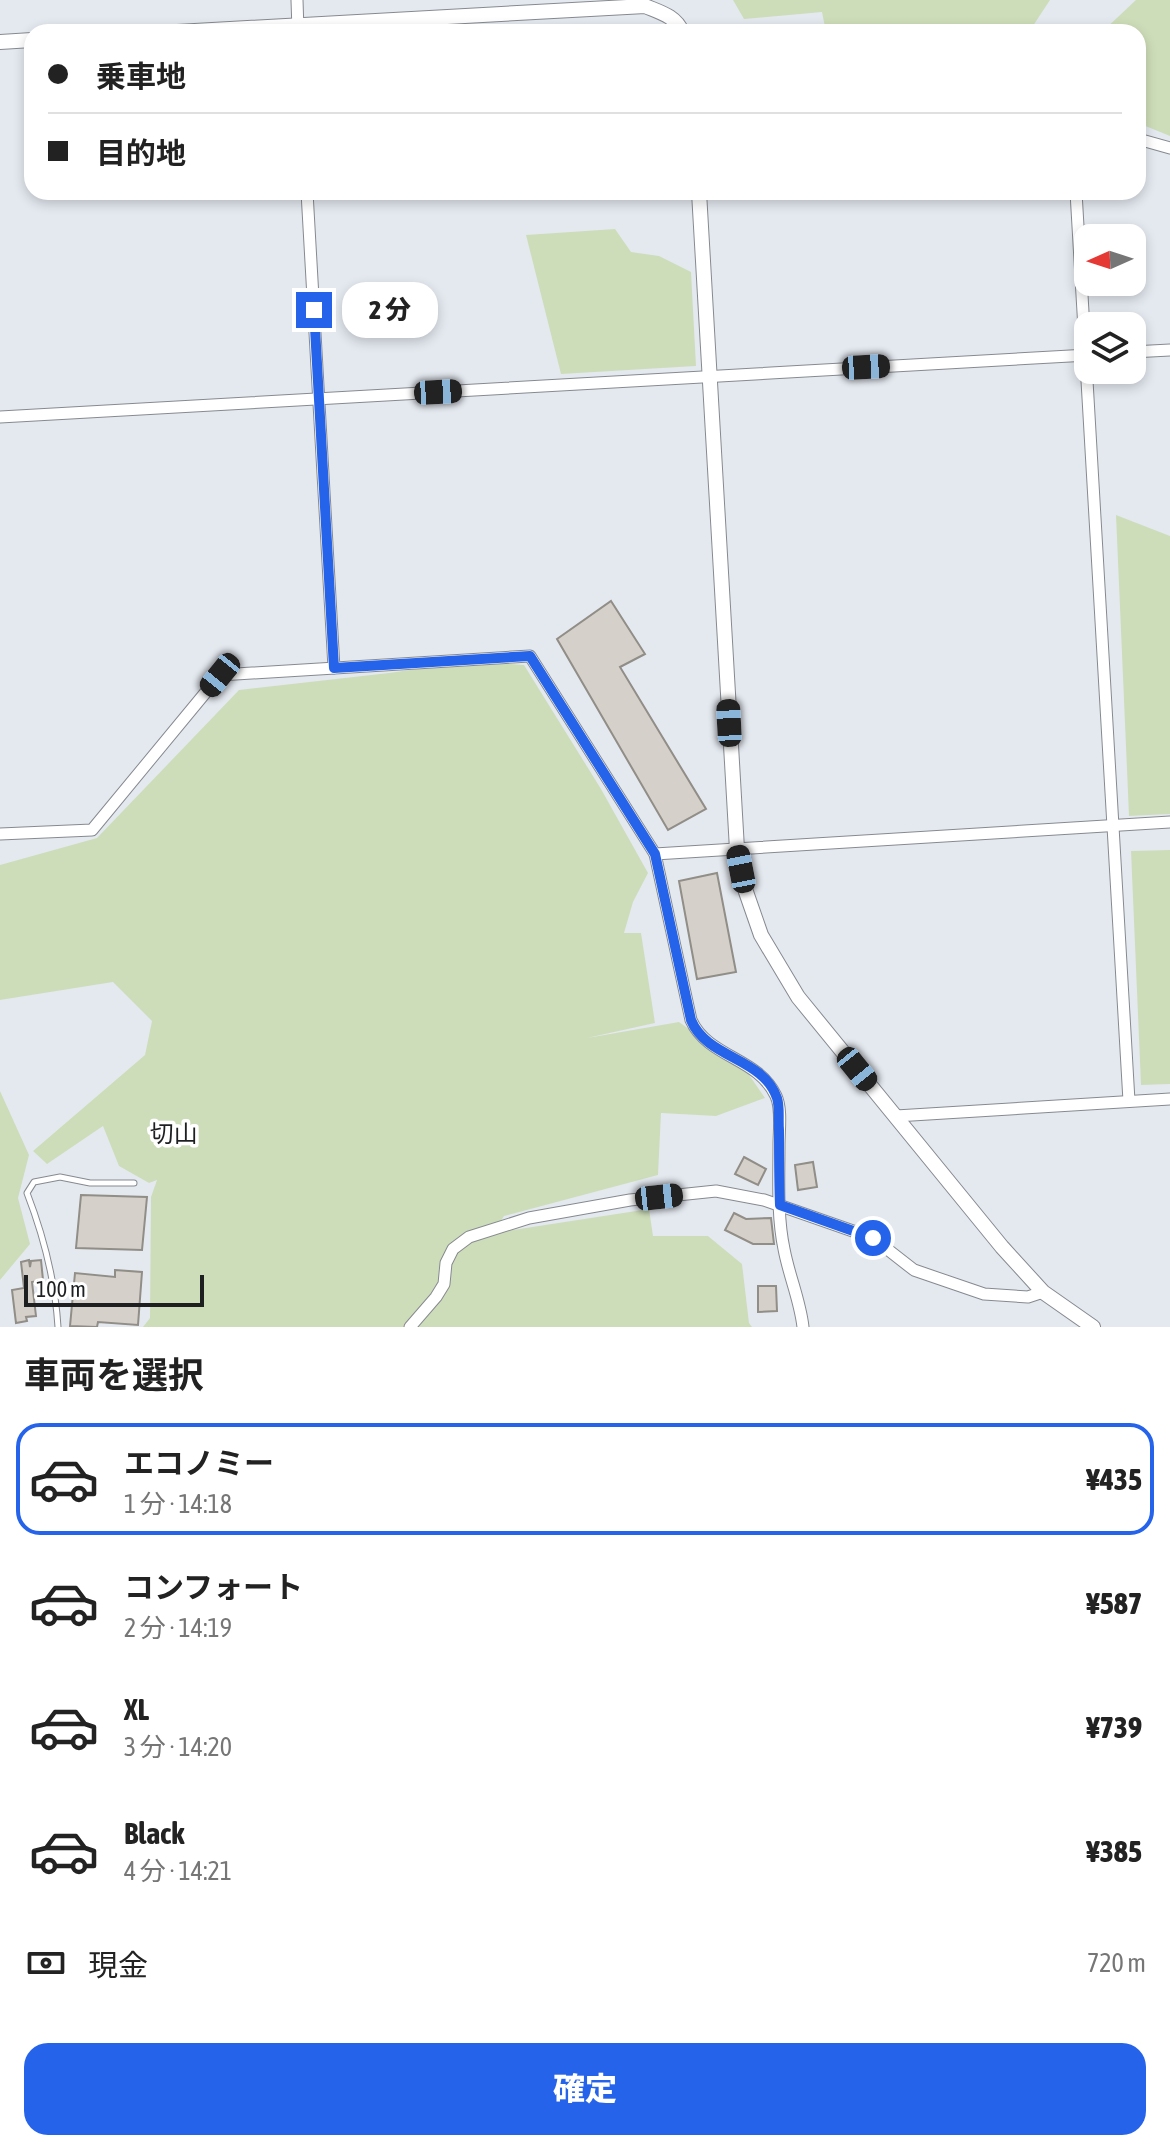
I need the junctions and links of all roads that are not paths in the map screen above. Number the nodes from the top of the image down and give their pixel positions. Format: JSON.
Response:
{"nodes":[{"id":1,"x":297,"y":0,"type":"edge"},
{"id":2,"x":561,"y":5,"type":"edge"},
{"id":3,"x":298,"y":24,"type":"edge"},
{"id":4,"x":353,"y":24,"type":"edge"},
{"id":5,"x":678,"y":24,"type":"edge"},
{"id":6,"x":24,"y":40,"type":"edge"},
{"id":7,"x":0,"y":42,"type":"edge"},
{"id":8,"x":1146,"y":141,"type":"edge"},
{"id":9,"x":1170,"y":148,"type":"edge"},
{"id":10,"x":307,"y":200,"type":"edge"},
{"id":11,"x":699,"y":200,"type":"edge"},
{"id":12,"x":1077,"y":200,"type":"edge"},
{"id":13,"x":1084,"y":312,"type":"edge"},
{"id":14,"x":1170,"y":350,"type":"edge"},
{"id":15,"x":1146,"y":351,"type":"edge"},
{"id":16,"x":1074,"y":356,"type":"edge"},
{"id":17,"x":709,"y":376,"type":"junction"},
{"id":18,"x":1089,"y":384,"type":"edge"},
{"id":19,"x":319,"y":399,"type":"junction"},
{"id":20,"x":0,"y":417,"type":"edge"},
{"id":21,"x":334,"y":668,"type":"junction"},
{"id":22,"x":1170,"y":822,"type":"edge"},
{"id":23,"x":1114,"y":825,"type":"junction"},
{"id":24,"x":0,"y":834,"type":"edge"},
{"id":25,"x":737,"y":849,"type":"junction"},
{"id":26,"x":655,"y":854,"type":"junction"},
{"id":27,"x":1170,"y":1099,"type":"edge"},
{"id":28,"x":1129,"y":1101,"type":"junction"},
{"id":29,"x":896,"y":1116,"type":"junction"},
{"id":30,"x":134,"y":1183,"type":"dead end"},
{"id":31,"x":780,"y":1205,"type":"junction"},
{"id":32,"x":1043,"y":1292,"type":"junction"},
{"id":33,"x":58,"y":1327,"type":"edge"},
{"id":34,"x":410,"y":1327,"type":"edge"},
{"id":35,"x":803,"y":1327,"type":"edge"},
{"id":36,"x":1093,"y":1327,"type":"edge"}],
"edges":[{"from":1,"to":3,"type":"street"},
{"from":2,"to":4,"type":"street"},
{"from":2,"to":5,"type":"street"},
{"from":6,"to":7,"type":"street"},
{"from":8,"to":9,"type":"street"},
{"from":10,"to":19,"type":"street"},
{"from":11,"to":17,"type":"street"},
{"from":12,"to":13,"type":"street"},
{"from":14,"to":15,"type":"street"},
{"from":16,"to":17,"type":"street"},
{"from":17,"to":19,"type":"street"},
{"from":17,"to":25,"type":"street"},
{"from":18,"to":23,"type":"street"},
{"from":19,"to":20,"type":"street"},
{"from":19,"to":21,"type":"street"},
{"from":21,"to":24,"type":"street"},
{"from":21,"to":26,"type":"street"},
{"from":22,"to":23,"type":"street"},
{"from":23,"to":25,"type":"street"},
{"from":23,"to":28,"type":"street"},
{"from":25,"to":26,"type":"street"},
{"from":25,"to":29,"type":"street"},
{"from":26,"to":31,"type":"street"},
{"from":27,"to":28,"type":"street"},
{"from":28,"to":29,"type":"street"},
{"from":29,"to":32,"type":"street"},
{"from":30,"to":33,"type":"lane"},
{"from":31,"to":32,"type":"street"},
{"from":31,"to":34,"type":"street"},
{"from":31,"to":35,"type":"street"},
{"from":32,"to":36,"type":"street"}]}
